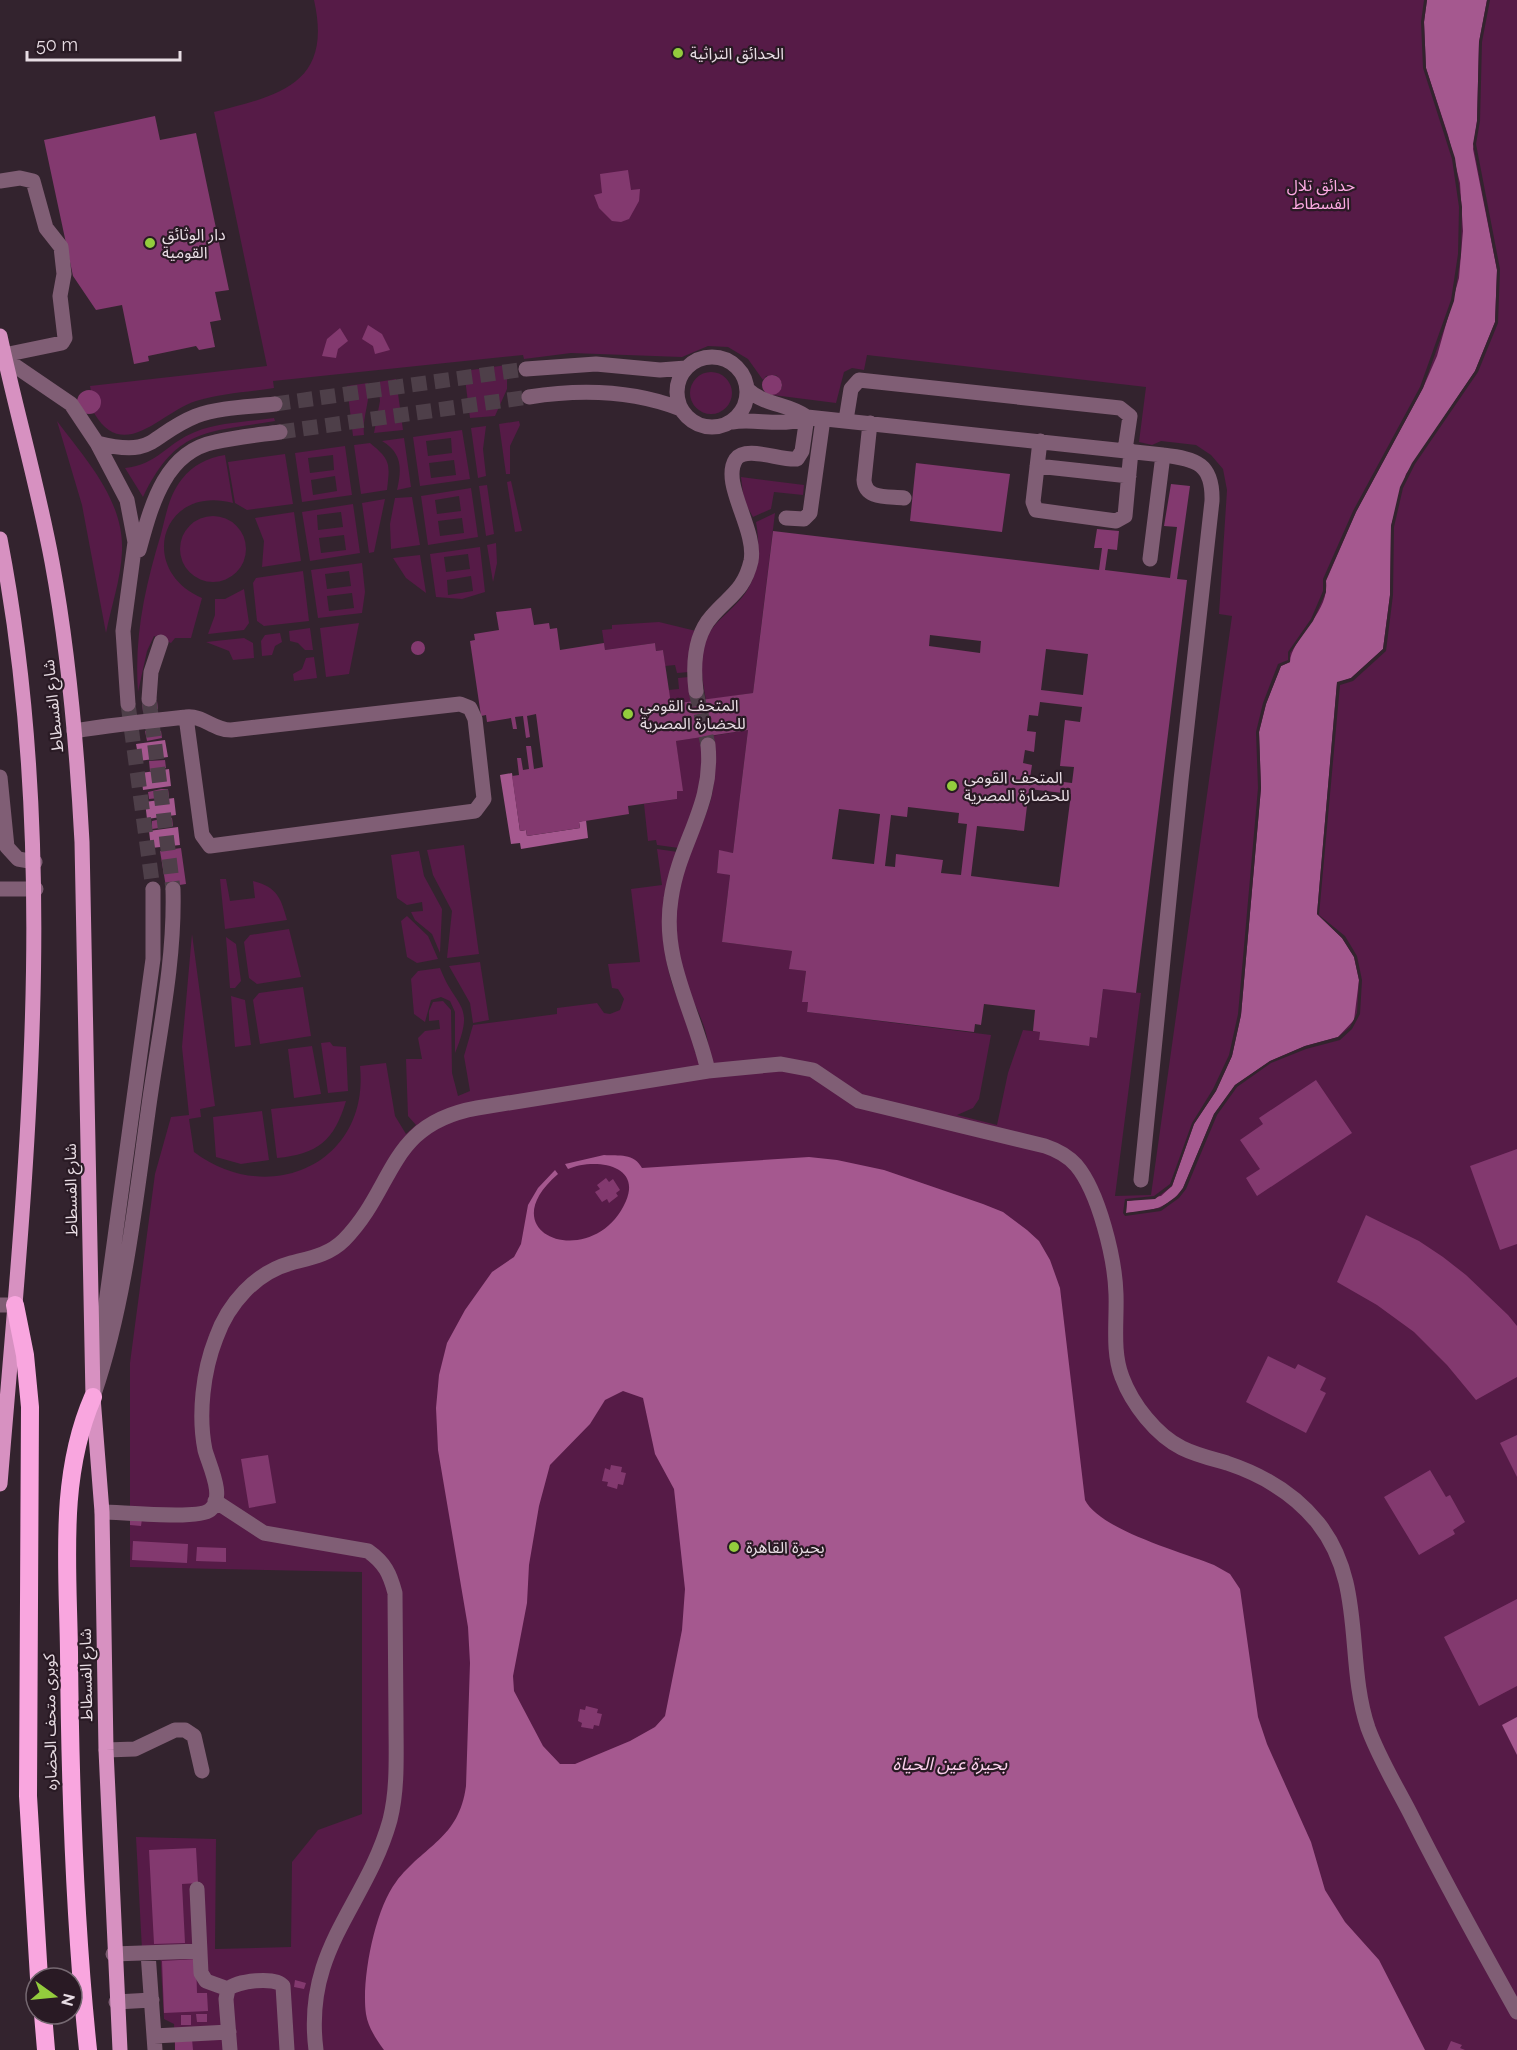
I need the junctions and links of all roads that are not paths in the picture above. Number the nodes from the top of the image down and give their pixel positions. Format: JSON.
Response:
{"nodes":[{"id":1,"x":0,"y":181,"type":"edge"},
{"id":2,"x":0,"y":336,"type":"edge"},
{"id":3,"x":4,"y":357,"type":"junction"},
{"id":4,"x":686,"y":368,"type":"junction"},
{"id":5,"x":526,"y":369,"type":"tunnel mouth"},
{"id":6,"x":747,"y":389,"type":"junction"},
{"id":7,"x":529,"y":397,"type":"tunnel mouth"},
{"id":8,"x":275,"y":404,"type":"tunnel mouth"},
{"id":9,"x":681,"y":409,"type":"junction"},
{"id":10,"x":807,"y":417,"type":"junction"},
{"id":11,"x":823,"y":418,"type":"junction"},
{"id":12,"x":846,"y":420,"type":"junction"},
{"id":13,"x":732,"y":422,"type":"junction"},
{"id":14,"x":870,"y":423,"type":"junction"},
{"id":15,"x":280,"y":432,"type":"tunnel mouth"},
{"id":16,"x":1040,"y":441,"type":"junction"},
{"id":17,"x":97,"y":442,"type":"junction"},
{"id":18,"x":1128,"y":451,"type":"junction"},
{"id":19,"x":1163,"y":455,"type":"junction"},
{"id":20,"x":1037,"y":466,"type":"junction"},
{"id":21,"x":1129,"y":476,"type":"junction"},
{"id":22,"x":904,"y":498,"type":"dead end"},
{"id":23,"x":786,"y":518,"type":"dead end"},
{"id":24,"x":0,"y":539,"type":"edge"},
{"id":25,"x":1150,"y":559,"type":"dead end"},
{"id":26,"x":134,"y":567,"type":"junction"},
{"id":27,"x":161,"y":642,"type":"dead end"},
{"id":28,"x":696,"y":691,"type":"tunnel mouth"},
{"id":29,"x":149,"y":699,"type":"tunnel mouth"},
{"id":30,"x":128,"y":704,"type":"tunnel mouth"},
{"id":31,"x":186,"y":717,"type":"junction"},
{"id":32,"x":75,"y":731,"type":"junction"},
{"id":33,"x":708,"y":745,"type":"tunnel mouth"},
{"id":34,"x":0,"y":777,"type":"edge"},
{"id":35,"x":35,"y":862,"type":"junction"},
{"id":36,"x":0,"y":889,"type":"edge"},
{"id":37,"x":36,"y":889,"type":"junction"},
{"id":38,"x":153,"y":889,"type":"tunnel mouth"},
{"id":39,"x":173,"y":889,"type":"tunnel mouth"},
{"id":40,"x":708,"y":1071,"type":"junction"},
{"id":41,"x":1141,"y":1180,"type":"dead end"},
{"id":42,"x":8,"y":1305,"type":"edge"},
{"id":43,"x":93,"y":1397,"type":"junction"},
{"id":44,"x":0,"y":1484,"type":"edge"},
{"id":45,"x":215,"y":1501,"type":"junction"},
{"id":46,"x":102,"y":1512,"type":"junction"},
{"id":47,"x":106,"y":1750,"type":"junction"},
{"id":48,"x":202,"y":1771,"type":"dead end"},
{"id":49,"x":197,"y":1889,"type":"dead end"},
{"id":50,"x":200,"y":1951,"type":"junction"},
{"id":51,"x":148,"y":1953,"type":"junction"},
{"id":52,"x":113,"y":1954,"type":"junction"},
{"id":53,"x":38,"y":1966,"type":"edge"},
{"id":54,"x":228,"y":1989,"type":"junction"},
{"id":55,"x":152,"y":2000,"type":"junction"},
{"id":56,"x":116,"y":2002,"type":"junction"},
{"id":57,"x":1517,"y":2012,"type":"edge"},
{"id":58,"x":44,"y":2026,"type":"edge"},
{"id":59,"x":229,"y":2032,"type":"junction"},
{"id":60,"x":155,"y":2043,"type":"edge"},
{"id":61,"x":46,"y":2050,"type":"edge"},
{"id":62,"x":88,"y":2050,"type":"edge"},
{"id":63,"x":120,"y":2050,"type":"edge"},
{"id":64,"x":230,"y":2050,"type":"edge"},
{"id":65,"x":287,"y":2050,"type":"edge"},
{"id":66,"x":316,"y":2050,"type":"edge"}],
"edges":[{"from":1,"to":3,"type":"street"},
{"from":2,"to":3,"type":"main road","name":"شارع الفسطاط"},
{"from":3,"to":17,"type":"street"},
{"from":3,"to":32,"type":"main road","name":"شارع الفسطاط"},
{"from":4,"to":5,"type":"street"},
{"from":4,"to":6,"type":"street"},
{"from":4,"to":9,"type":"street"},
{"from":6,"to":10,"type":"street"},
{"from":6,"to":13,"type":"street"},
{"from":7,"to":9,"type":"street"},
{"from":8,"to":17,"type":"street"},
{"from":9,"to":13,"type":"street"},
{"from":10,"to":11,"type":"street"},
{"from":10,"to":13,"type":"street"},
{"from":10,"to":28,"type":"street"},
{"from":11,"to":12,"type":"street"},
{"from":11,"to":23,"type":"street"},
{"from":12,"to":14,"type":"street"},
{"from":12,"to":18,"type":"street"},
{"from":14,"to":16,"type":"street"},
{"from":14,"to":22,"type":"street"},
{"from":15,"to":26,"type":"street"},
{"from":16,"to":18,"type":"street"},
{"from":16,"to":20,"type":"street"},
{"from":17,"to":26,"type":"street"},
{"from":18,"to":19,"type":"street"},
{"from":18,"to":21,"type":"street"},
{"from":19,"to":25,"type":"street"},
{"from":19,"to":41,"type":"street"},
{"from":20,"to":21,"type":"street"},
{"from":20,"to":21,"type":"street"},
{"from":24,"to":35,"type":"main road","name":"شارع الفسطاط"},
{"from":26,"to":30,"type":"street"},
{"from":27,"to":29,"type":"street"},
{"from":31,"to":31,"type":"street"},
{"from":31,"to":32,"type":"street"},
{"from":32,"to":43,"type":"main road","name":"شارع الفسطاط"},
{"from":33,"to":40,"type":"street"},
{"from":34,"to":35,"type":"street"},
{"from":35,"to":37,"type":"main road","name":"شارع الفسطاط"},
{"from":36,"to":37,"type":"street"},
{"from":37,"to":42,"type":"main road","name":"شارع الفسطاط"},
{"from":38,"to":43,"type":"street"},
{"from":39,"to":43,"type":"street"},
{"from":40,"to":45,"type":"street"},
{"from":40,"to":57,"type":"street"},
{"from":42,"to":44,"type":"main road","name":"شارع الفسطاط"},
{"from":42,"to":53,"type":"highway","name":"كوبرى متحف الحضاره"},
{"from":43,"to":46,"type":"main road","name":"شارع الفسطاط"},
{"from":43,"to":62,"type":"highway","name":"كوبرى متحف الحضاره"},
{"from":45,"to":46,"type":"street"},
{"from":45,"to":66,"type":"street"},
{"from":46,"to":47,"type":"main road","name":"شارع الفسطاط"},
{"from":47,"to":48,"type":"street"},
{"from":47,"to":52,"type":"main road","name":"شارع الفسطاط"},
{"from":49,"to":50,"type":"street"},
{"from":50,"to":51,"type":"street"},
{"from":50,"to":54,"type":"street"},
{"from":51,"to":52,"type":"street"},
{"from":51,"to":55,"type":"street"},
{"from":52,"to":56,"type":"main road","name":"شارع الفسطاط"},
{"from":54,"to":59,"type":"street"},
{"from":54,"to":65,"type":"street"},
{"from":55,"to":56,"type":"street"},
{"from":55,"to":60,"type":"street"},
{"from":56,"to":63,"type":"main road","name":"شارع الفسطاط"},
{"from":58,"to":61,"type":"highway"},
{"from":59,"to":60,"type":"street"},
{"from":59,"to":64,"type":"street"}]}
